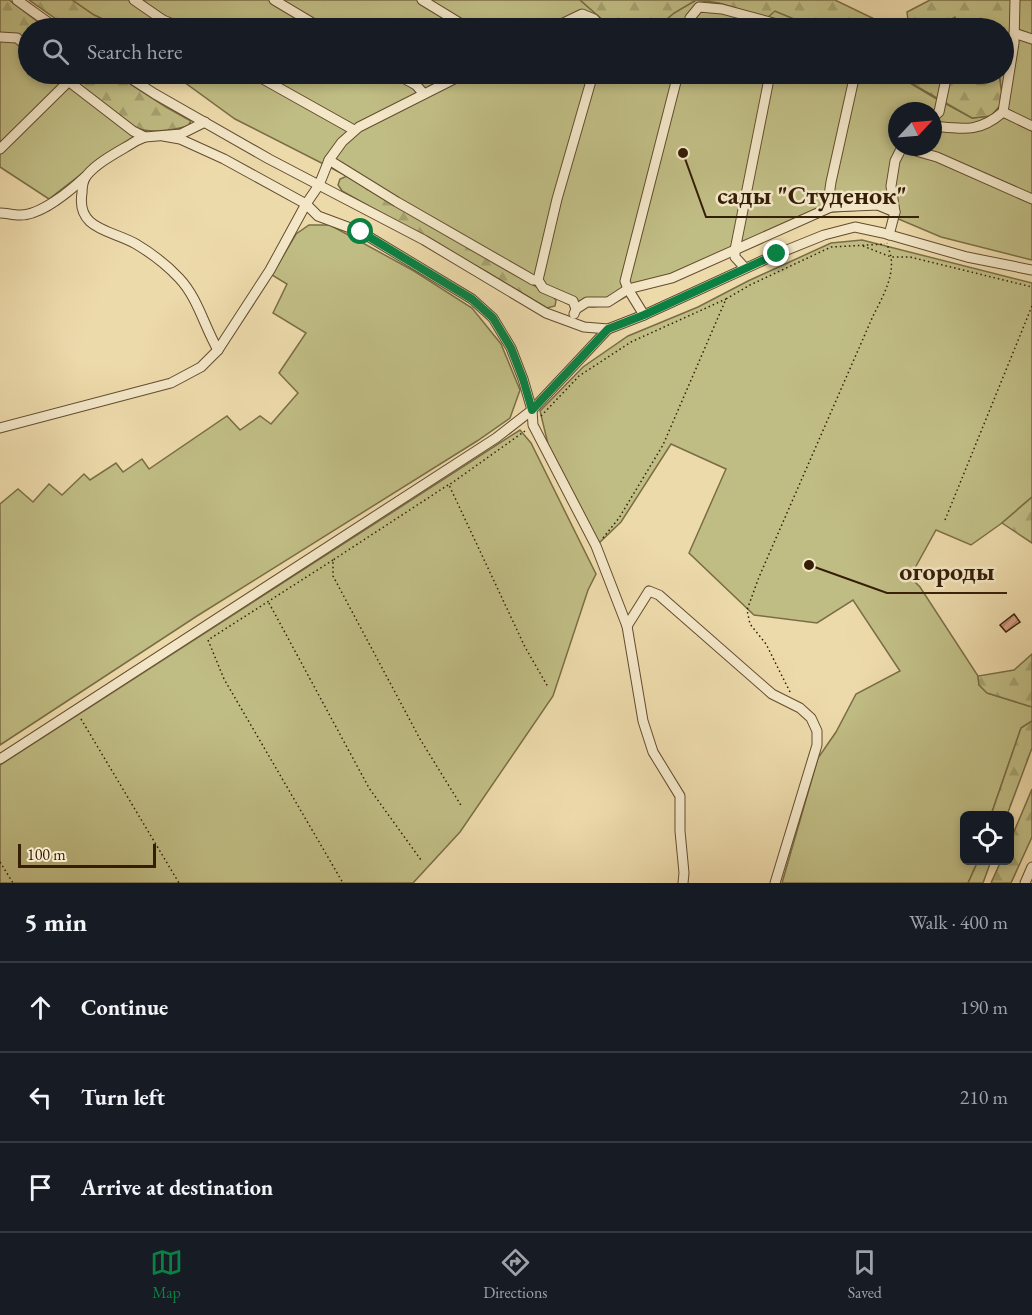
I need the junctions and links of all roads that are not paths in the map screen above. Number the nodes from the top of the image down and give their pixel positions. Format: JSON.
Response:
{"nodes":[{"id":1,"x":16,"y":0,"type":"edge"},
{"id":2,"x":134,"y":0,"type":"edge"},
{"id":3,"x":274,"y":0,"type":"edge"},
{"id":4,"x":422,"y":0,"type":"edge"},
{"id":5,"x":1016,"y":0,"type":"edge"},
{"id":6,"x":42,"y":18,"type":"edge"},
{"id":7,"x":160,"y":18,"type":"edge"},
{"id":8,"x":304,"y":18,"type":"edge"},
{"id":9,"x":452,"y":18,"type":"edge"},
{"id":10,"x":574,"y":18,"type":"edge"},
{"id":11,"x":592,"y":18,"type":"edge"},
{"id":12,"x":690,"y":18,"type":"edge"},
{"id":13,"x":755,"y":18,"type":"edge"},
{"id":14,"x":1014,"y":33,"type":"joint"},
{"id":15,"x":0,"y":37,"type":"edge"},
{"id":16,"x":18,"y":39,"type":"edge"},
{"id":17,"x":1032,"y":39,"type":"edge"},
{"id":18,"x":66,"y":84,"type":"edge"},
{"id":19,"x":73,"y":84,"type":"edge"},
{"id":20,"x":141,"y":84,"type":"edge"},
{"id":21,"x":272,"y":84,"type":"edge"},
{"id":22,"x":414,"y":84,"type":"edge"},
{"id":23,"x":444,"y":84,"type":"edge"},
{"id":24,"x":590,"y":84,"type":"edge"},
{"id":25,"x":675,"y":84,"type":"edge"},
{"id":26,"x":768,"y":84,"type":"edge"},
{"id":27,"x":853,"y":84,"type":"edge"},
{"id":28,"x":945,"y":84,"type":"edge"},
{"id":29,"x":1007,"y":84,"type":"edge"},
{"id":30,"x":424,"y":94,"type":"junction"},
{"id":31,"x":941,"y":102,"type":"edge"},
{"id":32,"x":1003,"y":112,"type":"junction"},
{"id":33,"x":206,"y":123,"type":"junction"},
{"id":34,"x":1032,"y":126,"type":"edge"},
{"id":35,"x":942,"y":127,"type":"edge"},
{"id":36,"x":354,"y":130,"type":"junction"},
{"id":37,"x":163,"y":136,"type":"junction"},
{"id":38,"x":145,"y":137,"type":"junction"},
{"id":39,"x":0,"y":149,"type":"edge"},
{"id":40,"x":898,"y":156,"type":"edge"},
{"id":41,"x":934,"y":156,"type":"edge"},
{"id":42,"x":329,"y":160,"type":"junction"},
{"id":43,"x":87,"y":176,"type":"junction"},
{"id":44,"x":319,"y":185,"type":"junction"},
{"id":45,"x":1032,"y":199,"type":"edge"},
{"id":46,"x":306,"y":204,"type":"junction"},
{"id":47,"x":831,"y":207,"type":"junction"},
{"id":48,"x":895,"y":212,"type":"junction"},
{"id":49,"x":0,"y":213,"type":"edge"},
{"id":50,"x":888,"y":239,"type":"junction"},
{"id":51,"x":735,"y":250,"type":"junction"},
{"id":52,"x":745,"y":268,"type":"junction"},
{"id":53,"x":1032,"y":270,"type":"edge"},
{"id":54,"x":538,"y":280,"type":"junction"},
{"id":55,"x":628,"y":289,"type":"junction"},
{"id":56,"x":576,"y":309,"type":"junction"},
{"id":57,"x":644,"y":315,"type":"junction"},
{"id":58,"x":573,"y":322,"type":"junction"},
{"id":59,"x":608,"y":329,"type":"junction"},
{"id":60,"x":218,"y":350,"type":"junction"},
{"id":61,"x":532,"y":410,"type":"junction"},
{"id":62,"x":0,"y":428,"type":"edge"},
{"id":63,"x":627,"y":626,"type":"junction"},
{"id":64,"x":0,"y":759,"type":"edge"},
{"id":65,"x":1032,"y":867,"type":"edge"},
{"id":66,"x":682,"y":883,"type":"edge"},
{"id":67,"x":775,"y":883,"type":"edge"},
{"id":68,"x":1025,"y":883,"type":"edge"}],
"edges":[{"from":1,"to":6,"type":"street"},
{"from":2,"to":7,"type":"street"},
{"from":3,"to":8,"type":"street"},
{"from":4,"to":9,"type":"street"},
{"from":5,"to":14,"type":"street"},
{"from":10,"to":11,"type":"street"},
{"from":12,"to":13,"type":"street"},
{"from":14,"to":17,"type":"street"},
{"from":15,"to":16,"type":"street"},
{"from":18,"to":39,"type":"street"},
{"from":19,"to":38,"type":"street"},
{"from":20,"to":33,"type":"street"},
{"from":21,"to":36,"type":"street"},
{"from":22,"to":30,"type":"street"},
{"from":23,"to":30,"type":"street"},
{"from":24,"to":54,"type":"street"},
{"from":25,"to":55,"type":"street"},
{"from":26,"to":51,"type":"street"},
{"from":27,"to":47,"type":"street"},
{"from":28,"to":31,"type":"street"},
{"from":29,"to":32,"type":"street"},
{"from":30,"to":36,"type":"street"},
{"from":32,"to":34,"type":"street"},
{"from":32,"to":35,"type":"street"},
{"from":33,"to":37,"type":"street"},
{"from":33,"to":44,"type":"street"},
{"from":36,"to":42,"type":"street"},
{"from":37,"to":38,"type":"street"},
{"from":37,"to":46,"type":"street"},
{"from":38,"to":43,"type":"street"},
{"from":40,"to":48,"type":"street"},
{"from":41,"to":45,"type":"street"},
{"from":42,"to":44,"type":"street"},
{"from":42,"to":54,"type":"street"},
{"from":43,"to":49,"type":"street"},
{"from":43,"to":60,"type":"street"},
{"from":44,"to":46,"type":"street"},
{"from":44,"to":58,"type":"street"},
{"from":46,"to":60,"type":"street"},
{"from":46,"to":61,"type":"street"},
{"from":47,"to":48,"type":"street"},
{"from":47,"to":51,"type":"street"},
{"from":48,"to":50,"type":"street"},
{"from":50,"to":52,"type":"street"},
{"from":50,"to":53,"type":"street"},
{"from":51,"to":52,"type":"street"},
{"from":51,"to":55,"type":"street"},
{"from":52,"to":57,"type":"street"},
{"from":54,"to":56,"type":"street"},
{"from":55,"to":56,"type":"street"},
{"from":55,"to":57,"type":"street"},
{"from":56,"to":58,"type":"street"},
{"from":57,"to":59,"type":"street"},
{"from":58,"to":59,"type":"street"},
{"from":59,"to":61,"type":"street"},
{"from":60,"to":62,"type":"street"},
{"from":61,"to":63,"type":"street"},
{"from":61,"to":64,"type":"street"},
{"from":63,"to":66,"type":"street"},
{"from":63,"to":67,"type":"street"},
{"from":65,"to":68,"type":"street"}]}
